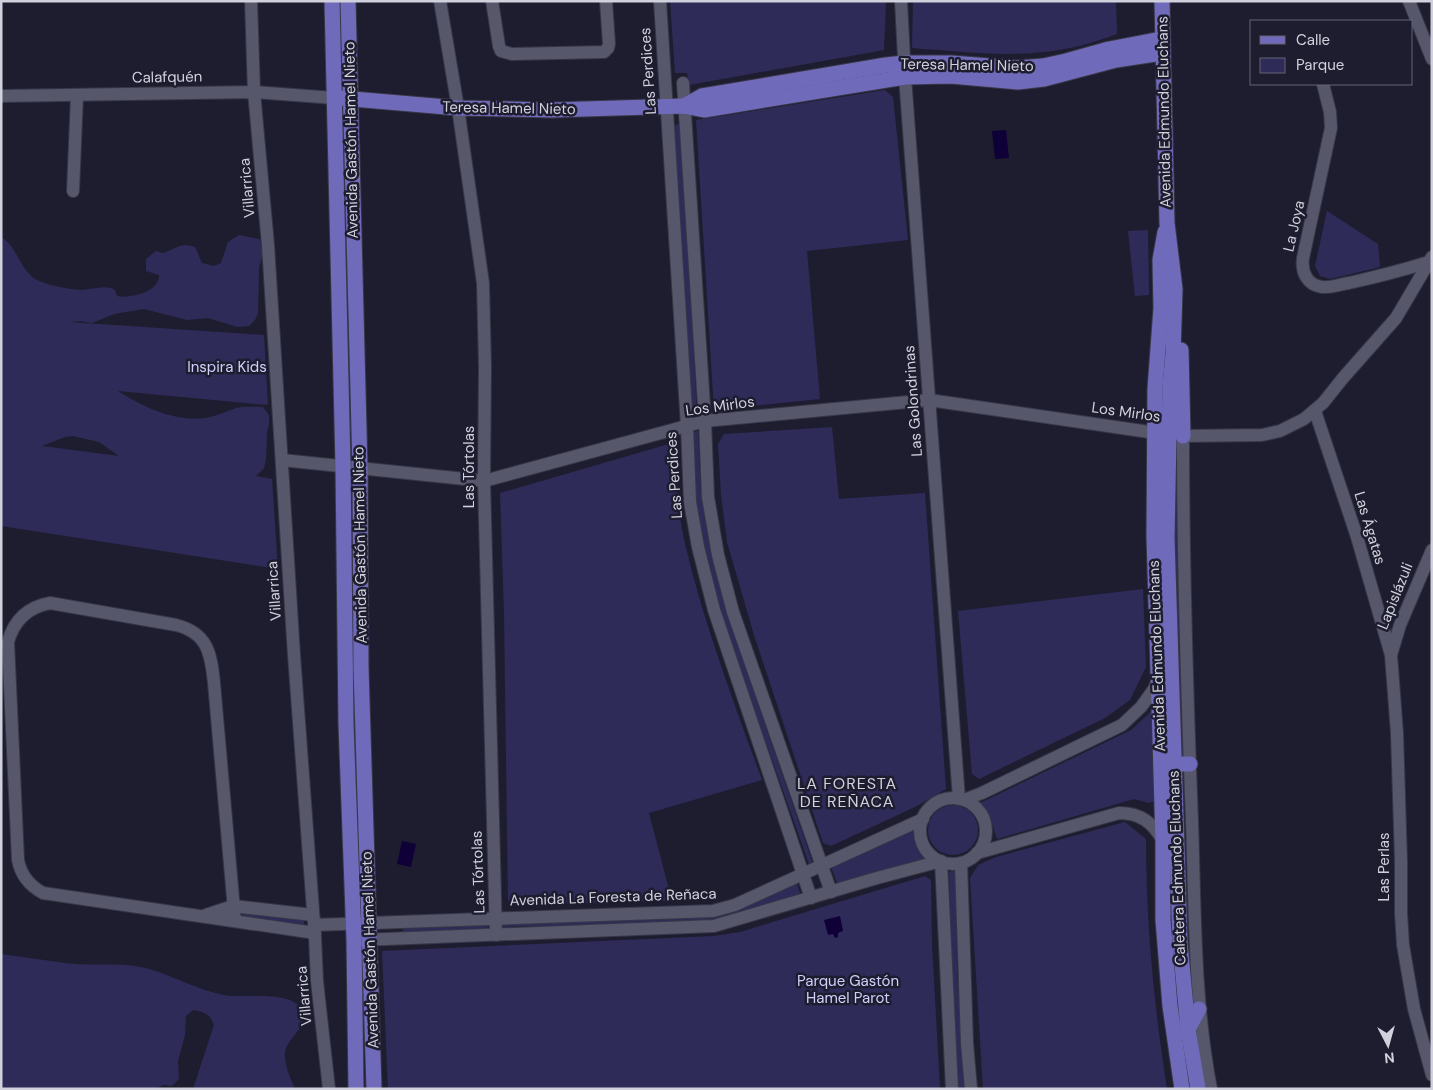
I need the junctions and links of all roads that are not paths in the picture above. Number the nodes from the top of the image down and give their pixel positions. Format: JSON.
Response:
{"nodes":[{"id":1,"x":251,"y":1,"type":"edge"},
{"id":2,"x":332,"y":1,"type":"edge"},
{"id":3,"x":348,"y":1,"type":"edge"},
{"id":4,"x":440,"y":1,"type":"edge"},
{"id":5,"x":492,"y":1,"type":"edge"},
{"id":6,"x":606,"y":1,"type":"edge"},
{"id":7,"x":660,"y":1,"type":"edge"},
{"id":8,"x":902,"y":1,"type":"edge"},
{"id":9,"x":1162,"y":1,"type":"edge"},
{"id":10,"x":1410,"y":1,"type":"edge"},
{"id":11,"x":1162,"y":46,"type":"junction"},
{"id":12,"x":1432,"y":59,"type":"edge"},
{"id":13,"x":904,"y":70,"type":"junction"},
{"id":14,"x":682,"y":83,"type":"dead end"},
{"id":15,"x":1323,"y":85,"type":"edge"},
{"id":16,"x":254,"y":92,"type":"junction"},
{"id":17,"x":77,"y":95,"type":"junction"},
{"id":18,"x":1,"y":96,"type":"edge"},
{"id":19,"x":334,"y":98,"type":"junction"},
{"id":20,"x":350,"y":99,"type":"junction"},
{"id":21,"x":684,"y":106,"type":"junction"},
{"id":22,"x":458,"y":108,"type":"junction"},
{"id":23,"x":667,"y":108,"type":"junction"},
{"id":24,"x":73,"y":191,"type":"dead end"},
{"id":25,"x":1167,"y":223,"type":"junction"},
{"id":26,"x":1430,"y":260,"type":"edge"},
{"id":27,"x":929,"y":400,"type":"junction"},
{"id":28,"x":1314,"y":411,"type":"junction"},
{"id":29,"x":705,"y":421,"type":"junction"},
{"id":30,"x":687,"y":426,"type":"junction"},
{"id":31,"x":1169,"y":434,"type":"junction"},
{"id":32,"x":282,"y":460,"type":"junction"},
{"id":33,"x":343,"y":466,"type":"junction"},
{"id":34,"x":360,"y":468,"type":"junction"},
{"id":35,"x":484,"y":481,"type":"junction"},
{"id":36,"x":1432,"y":550,"type":"edge"},
{"id":37,"x":1391,"y":655,"type":"junction"},
{"id":38,"x":1158,"y":680,"type":"junction"},
{"id":39,"x":1160,"y":754,"type":"junction"},
{"id":40,"x":1182,"y":764,"type":"junction"},
{"id":41,"x":961,"y":800,"type":"junction"},
{"id":42,"x":923,"y":819,"type":"junction"},
{"id":43,"x":1163,"y":841,"type":"junction"},
{"id":44,"x":978,"y":853,"type":"junction"},
{"id":45,"x":941,"y":861,"type":"junction"},
{"id":46,"x":961,"y":863,"type":"junction"},
{"id":47,"x":822,"y":866,"type":"junction"},
{"id":48,"x":803,"y":874,"type":"junction"},
{"id":49,"x":831,"y":892,"type":"junction"},
{"id":50,"x":811,"y":898,"type":"junction"},
{"id":51,"x":233,"y":906,"type":"junction"},
{"id":52,"x":201,"y":916,"type":"junction"},
{"id":53,"x":496,"y":917,"type":"junction"},
{"id":54,"x":235,"y":921,"type":"junction"},
{"id":55,"x":370,"y":922,"type":"junction"},
{"id":56,"x":353,"y":923,"type":"junction"},
{"id":57,"x":314,"y":924,"type":"junction"},
{"id":58,"x":496,"y":935,"type":"junction"},
{"id":59,"x":354,"y":940,"type":"junction"},
{"id":60,"x":370,"y":940,"type":"junction"},
{"id":61,"x":1199,"y":1009,"type":"junction"},
{"id":62,"x":1188,"y":1029,"type":"junction"},
{"id":63,"x":1178,"y":1061,"type":"junction"},
{"id":64,"x":1432,"y":1075,"type":"edge"},
{"id":65,"x":329,"y":1089,"type":"edge"},
{"id":66,"x":356,"y":1089,"type":"edge"},
{"id":67,"x":374,"y":1089,"type":"edge"},
{"id":68,"x":952,"y":1089,"type":"edge"},
{"id":69,"x":971,"y":1089,"type":"edge"},
{"id":70,"x":1182,"y":1089,"type":"edge"},
{"id":71,"x":1198,"y":1089,"type":"edge"},
{"id":72,"x":1211,"y":1089,"type":"edge"}],
"edges":[{"from":1,"to":16,"type":"street","name":"Villarrica"},
{"from":2,"to":19,"type":"main road","name":"Avenida Gastón Hamel Nieto"},
{"from":3,"to":20,"type":"main road","name":"Avenida Gastón Hamel Nieto"},
{"from":4,"to":22,"type":"street","name":"Las Tórtolas"},
{"from":5,"to":6,"type":"street"},
{"from":7,"to":23,"type":"street","name":"Las Perdices"},
{"from":8,"to":13,"type":"street","name":"Las Golondrinas"},
{"from":9,"to":11,"type":"main road","name":"Avenida Edmundo Eluchans"},
{"from":10,"to":12,"type":"street"},
{"from":11,"to":13,"type":"main road","name":"Teresa Hamel Nieto"},
{"from":11,"to":25,"type":"main road","name":"Avenida Edmundo Eluchans"},
{"from":13,"to":21,"type":"main road","name":"Teresa Hamel Nieto"},
{"from":13,"to":27,"type":"street","name":"Las Golondrinas"},
{"from":14,"to":21,"type":"street"},
{"from":15,"to":26,"type":"street","name":"La Joya"},
{"from":16,"to":17,"type":"street","name":"Calafquén"},
{"from":16,"to":19,"type":"street","name":"Calafquén"},
{"from":16,"to":32,"type":"street","name":"Villarrica"},
{"from":17,"to":18,"type":"street","name":"Calafquén"},
{"from":17,"to":24,"type":"street"},
{"from":19,"to":20,"type":"main road","name":"Teresa Hamel Nieto"},
{"from":19,"to":33,"type":"main road","name":"Avenida Gastón Hamel Nieto"},
{"from":20,"to":22,"type":"main road","name":"Teresa Hamel Nieto"},
{"from":20,"to":34,"type":"main road","name":"Avenida Gastón Hamel Nieto"},
{"from":21,"to":23,"type":"main road","name":"Teresa Hamel Nieto"},
{"from":21,"to":29,"type":"street"},
{"from":22,"to":23,"type":"main road","name":"Teresa Hamel Nieto"},
{"from":22,"to":35,"type":"street","name":"Las Tórtolas"},
{"from":23,"to":30,"type":"street","name":"Las Perdices"},
{"from":25,"to":31,"type":"main road","name":"Avenida Edmundo Eluchans"},
{"from":25,"to":31,"type":"main road","name":"Avenida Edmundo Eluchans"},
{"from":26,"to":28,"type":"street"},
{"from":27,"to":29,"type":"street","name":"Los Mirlos"},
{"from":27,"to":31,"type":"street","name":"Los Mirlos"},
{"from":27,"to":41,"type":"street","name":"Las Golondrinas"},
{"from":28,"to":31,"type":"street"},
{"from":28,"to":37,"type":"street","name":"Las Ágatas"},
{"from":29,"to":30,"type":"street","name":"Los Mirlos"},
{"from":29,"to":47,"type":"street"},
{"from":30,"to":35,"type":"street","name":"Los Mirlos"},
{"from":30,"to":48,"type":"street","name":"Las Perdices"},
{"from":31,"to":38,"type":"main road","name":"Avenida Edmundo Eluchans"},
{"from":31,"to":40,"type":"main road","name":"Avenida Edmundo Eluchans"},
{"from":32,"to":33,"type":"street","name":"Los Mirlos"},
{"from":32,"to":57,"type":"street","name":"Villarrica"},
{"from":33,"to":34,"type":"street","name":"Los Mirlos"},
{"from":33,"to":56,"type":"main road","name":"Avenida Gastón Hamel Nieto"},
{"from":34,"to":35,"type":"street","name":"Los Mirlos"},
{"from":34,"to":55,"type":"main road","name":"Avenida Gastón Hamel Nieto"},
{"from":35,"to":53,"type":"street","name":"Las Tórtolas"},
{"from":36,"to":37,"type":"street","name":"Lapislázuli"},
{"from":37,"to":64,"type":"street","name":"Las Perlas"},
{"from":38,"to":39,"type":"main road","name":"Avenida Edmundo Eluchans"},
{"from":38,"to":41,"type":"street","name":"Avenida La Foresta de Reñaca"},
{"from":39,"to":40,"type":"main road"},
{"from":39,"to":43,"type":"main road","name":"Avenida Edmundo Eluchans"},
{"from":40,"to":61,"type":"street","name":"Caletera Edmundo Eluchans"},
{"from":40,"to":62,"type":"main road","name":"Avenida Edmundo Eluchans"},
{"from":41,"to":42,"type":"street","name":"Avenida La Foresta de Reñaca"},
{"from":41,"to":44,"type":"street"},
{"from":42,"to":45,"type":"street"},
{"from":42,"to":47,"type":"street","name":"Avenida La Foresta de Reñaca"},
{"from":43,"to":44,"type":"street"},
{"from":43,"to":63,"type":"main road","name":"Avenida Edmundo Eluchans"},
{"from":44,"to":46,"type":"street"},
{"from":45,"to":46,"type":"street"},
{"from":45,"to":49,"type":"street"},
{"from":45,"to":68,"type":"street"},
{"from":46,"to":69,"type":"street"},
{"from":47,"to":48,"type":"street","name":"Avenida La Foresta de Reñaca"},
{"from":47,"to":49,"type":"street"},
{"from":48,"to":50,"type":"street","name":"Las Perdices"},
{"from":48,"to":53,"type":"street","name":"Avenida La Foresta de Reñaca"},
{"from":49,"to":50,"type":"street"},
{"from":50,"to":58,"type":"street"},
{"from":51,"to":52,"type":"street"},
{"from":51,"to":52,"type":"street"},
{"from":51,"to":54,"type":"street"},
{"from":51,"to":57,"type":"street"},
{"from":52,"to":54,"type":"street"},
{"from":53,"to":55,"type":"street","name":"Avenida La Foresta de Reñaca"},
{"from":53,"to":58,"type":"street","name":"Las Tórtolas"},
{"from":54,"to":57,"type":"street"},
{"from":55,"to":56,"type":"street","name":"Avenida La Foresta de Reñaca"},
{"from":55,"to":60,"type":"main road","name":"Avenida Gastón Hamel Nieto"},
{"from":56,"to":57,"type":"street","name":"Avenida La Foresta de Reñaca"},
{"from":56,"to":59,"type":"main road","name":"Avenida Gastón Hamel Nieto"},
{"from":57,"to":65,"type":"street","name":"Villarrica"},
{"from":58,"to":60,"type":"street"},
{"from":59,"to":60,"type":"street"},
{"from":59,"to":66,"type":"main road","name":"Avenida Gastón Hamel Nieto"},
{"from":60,"to":67,"type":"main road","name":"Avenida Gastón Hamel Nieto"},
{"from":61,"to":62,"type":"main road"},
{"from":61,"to":72,"type":"street","name":"Caletera Edmundo Eluchans"},
{"from":62,"to":63,"type":"main road"},
{"from":62,"to":71,"type":"main road","name":"Avenida Edmundo Eluchans"},
{"from":63,"to":70,"type":"main road","name":"Avenida Edmundo Eluchans"}]}
